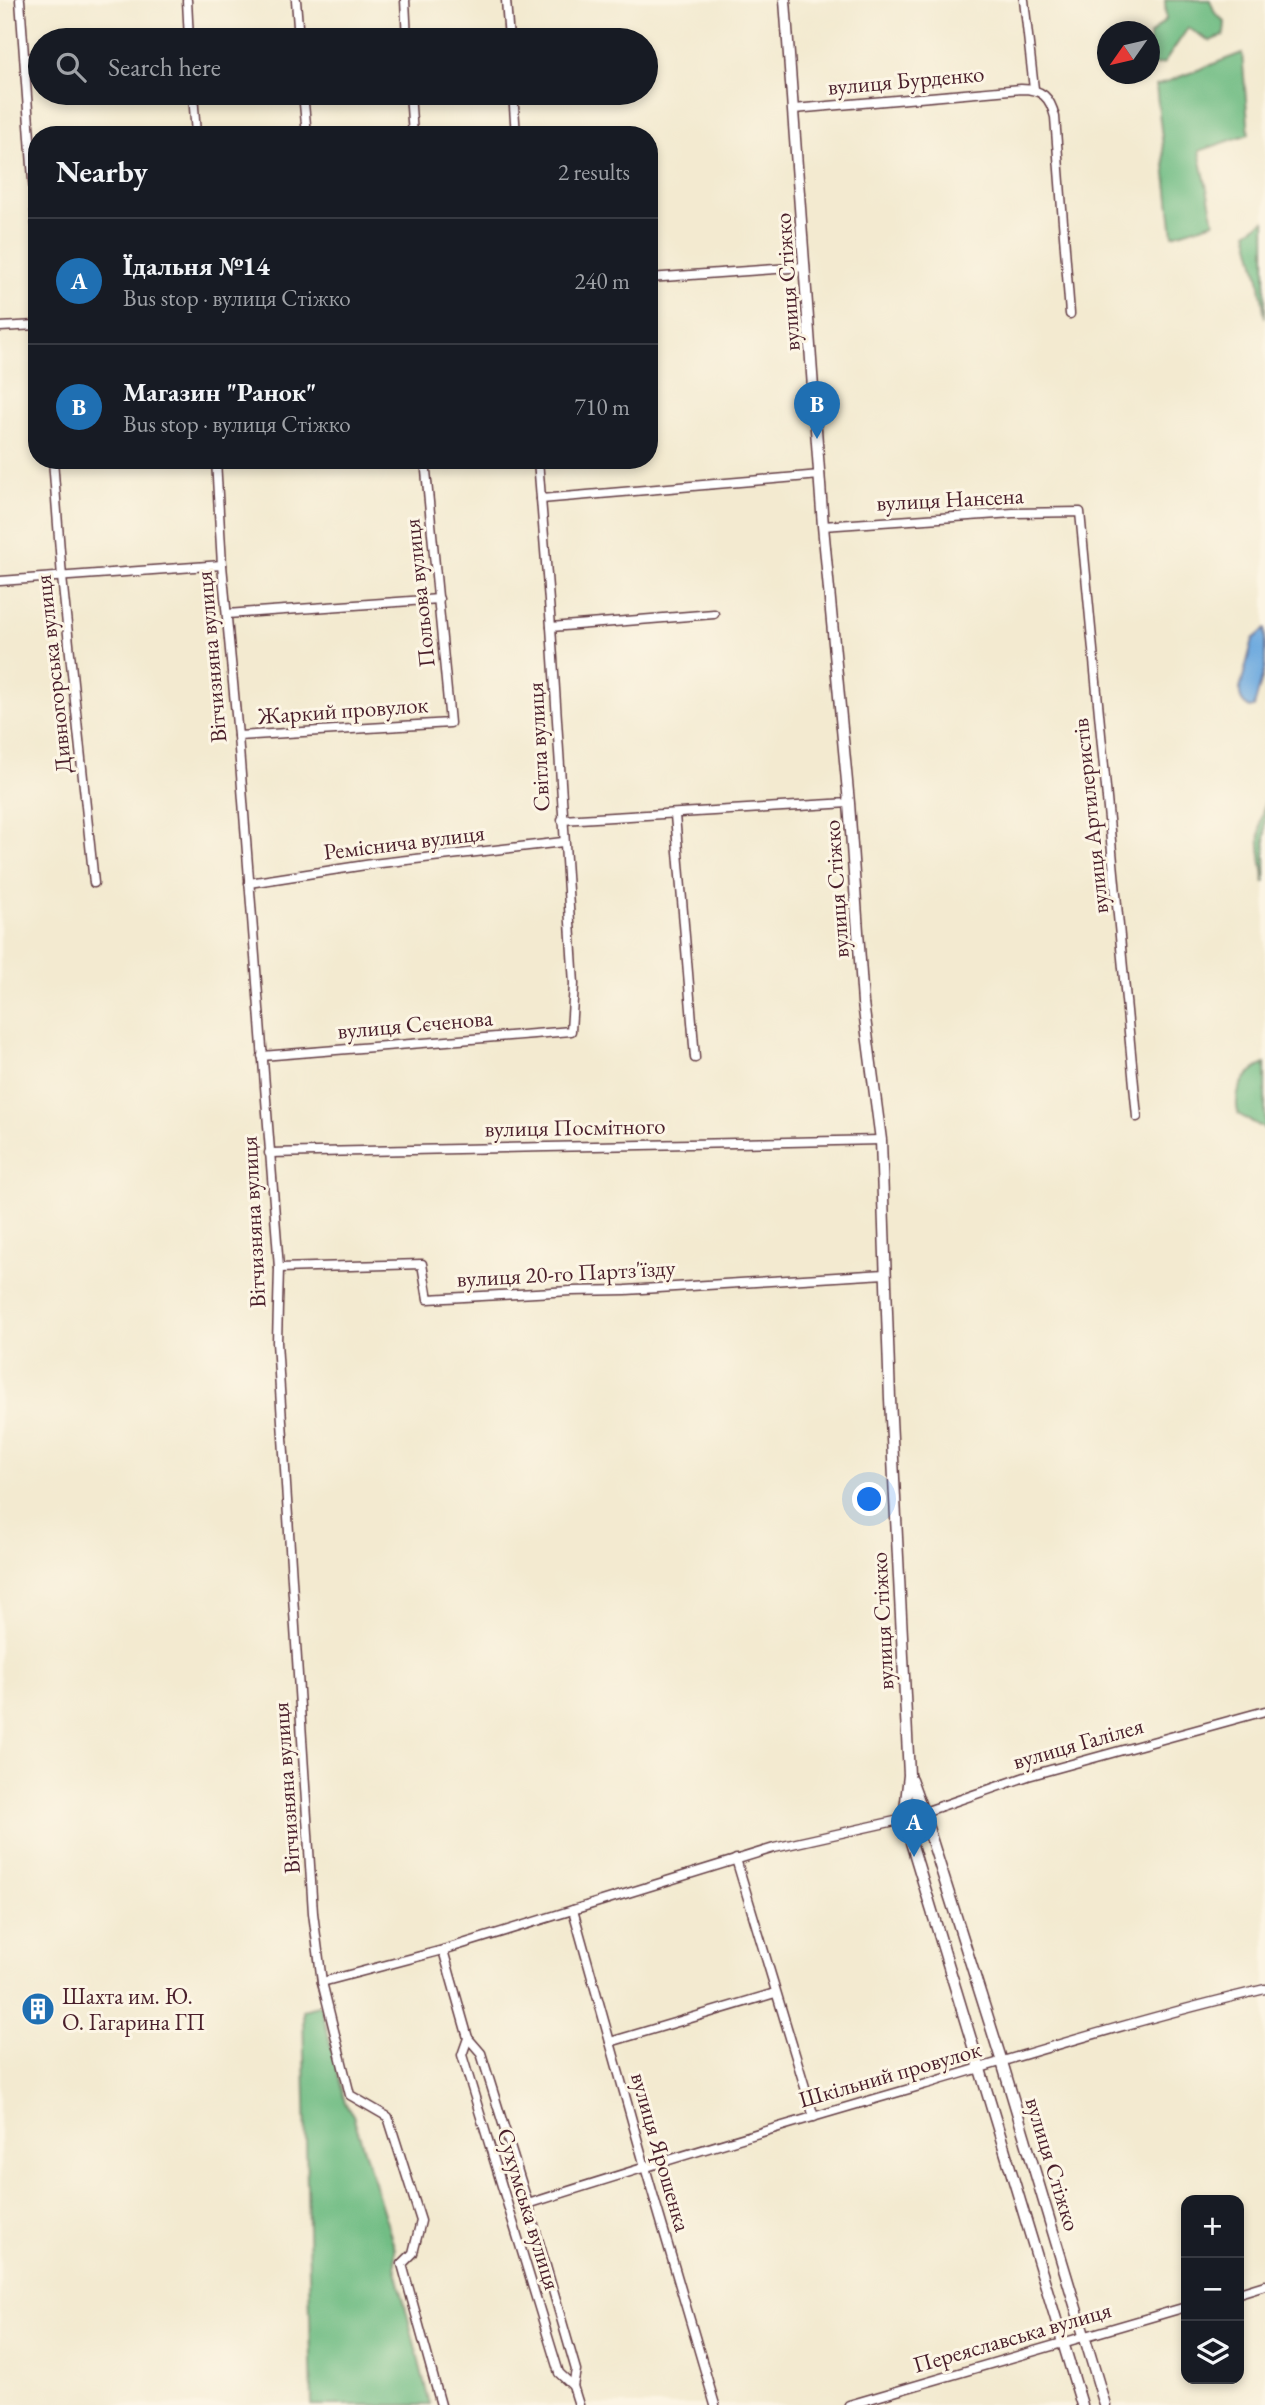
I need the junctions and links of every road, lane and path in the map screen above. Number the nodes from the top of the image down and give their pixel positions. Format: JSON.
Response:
{"nodes":[{"id":1,"x":20,"y":0,"type":"edge"},
{"id":2,"x":187,"y":0,"type":"edge"},
{"id":3,"x":296,"y":0,"type":"edge"},
{"id":4,"x":405,"y":0,"type":"edge"},
{"id":5,"x":506,"y":0,"type":"edge"},
{"id":6,"x":785,"y":0,"type":"edge"},
{"id":7,"x":1024,"y":0,"type":"edge"},
{"id":8,"x":188,"y":28,"type":"edge"},
{"id":9,"x":298,"y":28,"type":"edge"},
{"id":10,"x":406,"y":28,"type":"edge"},
{"id":11,"x":508,"y":28,"type":"edge"},
{"id":12,"x":1034,"y":89,"type":"junction"},
{"id":13,"x":194,"y":105,"type":"edge"},
{"id":14,"x":304,"y":105,"type":"edge"},
{"id":15,"x":411,"y":105,"type":"edge"},
{"id":16,"x":514,"y":105,"type":"edge"},
{"id":17,"x":794,"y":109,"type":"junction"},
{"id":18,"x":29,"y":126,"type":"edge"},
{"id":19,"x":195,"y":126,"type":"edge"},
{"id":20,"x":306,"y":126,"type":"edge"},
{"id":21,"x":412,"y":126,"type":"edge"},
{"id":22,"x":515,"y":126,"type":"edge"},
{"id":23,"x":805,"y":267,"type":"junction"},
{"id":24,"x":658,"y":277,"type":"edge"},
{"id":25,"x":1070,"y":314,"type":"dead end"},
{"id":26,"x":28,"y":325,"type":"edge"},
{"id":27,"x":0,"y":327,"type":"edge"},
{"id":28,"x":54,"y":469,"type":"edge"},
{"id":29,"x":217,"y":469,"type":"edge"},
{"id":30,"x":426,"y":469,"type":"edge"},
{"id":31,"x":539,"y":469,"type":"edge"},
{"id":32,"x":820,"y":475,"type":"junction"},
{"id":33,"x":541,"y":499,"type":"junction"},
{"id":34,"x":1080,"y":512,"type":"joint"},
{"id":35,"x":823,"y":526,"type":"junction"},
{"id":36,"x":222,"y":565,"type":"junction"},
{"id":37,"x":62,"y":577,"type":"junction"},
{"id":38,"x":0,"y":581,"type":"edge"},
{"id":39,"x":439,"y":599,"type":"junction"},
{"id":40,"x":227,"y":614,"type":"junction"},
{"id":41,"x":714,"y":614,"type":"dead end"},
{"id":42,"x":551,"y":627,"type":"junction"},
{"id":43,"x":450,"y":723,"type":"joint"},
{"id":44,"x":238,"y":736,"type":"junction"},
{"id":45,"x":849,"y":803,"type":"junction"},
{"id":46,"x":675,"y":815,"type":"junction"},
{"id":47,"x":562,"y":820,"type":"junction"},
{"id":48,"x":563,"y":842,"type":"junction"},
{"id":49,"x":94,"y":883,"type":"dead end"},
{"id":50,"x":249,"y":883,"type":"junction"},
{"id":51,"x":571,"y":1031,"type":"joint"},
{"id":52,"x":262,"y":1056,"type":"junction"},
{"id":53,"x":695,"y":1058,"type":"dead end"},
{"id":54,"x":1137,"y":1117,"type":"dead end"},
{"id":55,"x":881,"y":1140,"type":"junction"},
{"id":56,"x":269,"y":1153,"type":"junction"},
{"id":57,"x":278,"y":1268,"type":"junction"},
{"id":58,"x":885,"y":1274,"type":"junction"},
{"id":59,"x":1265,"y":1711,"type":"edge"},
{"id":60,"x":909,"y":1775,"type":"junction"},
{"id":61,"x":923,"y":1812,"type":"junction"},
{"id":62,"x":904,"y":1819,"type":"junction"},
{"id":63,"x":736,"y":1859,"type":"junction"},
{"id":64,"x":573,"y":1910,"type":"junction"},
{"id":65,"x":443,"y":1950,"type":"junction"},
{"id":66,"x":322,"y":1982,"type":"junction"},
{"id":67,"x":1265,"y":1990,"type":"edge"},
{"id":68,"x":775,"y":1993,"type":"junction"},
{"id":69,"x":468,"y":2038,"type":"junction"},
{"id":70,"x":610,"y":2042,"type":"junction"},
{"id":71,"x":1002,"y":2062,"type":"junction"},
{"id":72,"x":979,"y":2068,"type":"junction"},
{"id":73,"x":814,"y":2117,"type":"junction"},
{"id":74,"x":645,"y":2167,"type":"junction"},
{"id":75,"x":528,"y":2204,"type":"junction"},
{"id":76,"x":1265,"y":2285,"type":"edge"},
{"id":77,"x":1244,"y":2291,"type":"edge"},
{"id":78,"x":1181,"y":2308,"type":"edge"},
{"id":79,"x":1085,"y":2336,"type":"junction"},
{"id":80,"x":1064,"y":2342,"type":"junction"},
{"id":81,"x":573,"y":2386,"type":"junction"},
{"id":82,"x":441,"y":2405,"type":"edge"},
{"id":83,"x":579,"y":2405,"type":"edge"},
{"id":84,"x":715,"y":2405,"type":"edge"},
{"id":85,"x":849,"y":2405,"type":"edge"},
{"id":86,"x":1082,"y":2405,"type":"edge"},
{"id":87,"x":1105,"y":2405,"type":"edge"}],
"edges":[{"from":1,"to":18,"type":"street"},
{"from":2,"to":8,"type":"street"},
{"from":3,"to":9,"type":"street"},
{"from":4,"to":10,"type":"street"},
{"from":5,"to":11,"type":"street"},
{"from":6,"to":17,"type":"street","name":"вулиця Стіжко"},
{"from":7,"to":12,"type":"street"},
{"from":12,"to":17,"type":"street","name":"вулиця Бурденко"},
{"from":12,"to":25,"type":"street"},
{"from":13,"to":19,"type":"street"},
{"from":14,"to":20,"type":"street"},
{"from":15,"to":21,"type":"street"},
{"from":16,"to":22,"type":"street"},
{"from":17,"to":23,"type":"street","name":"вулиця Стіжко"},
{"from":23,"to":24,"type":"street"},
{"from":23,"to":32,"type":"street","name":"вулиця Стіжко"},
{"from":26,"to":27,"type":"street"},
{"from":28,"to":37,"type":"street","name":"Дивногорська вулиця"},
{"from":29,"to":36,"type":"street","name":"Вітчизняна вулиця"},
{"from":30,"to":39,"type":"street","name":"Польова вулиця"},
{"from":31,"to":33,"type":"street","name":"Світла вулиця"},
{"from":32,"to":33,"type":"street"},
{"from":32,"to":35,"type":"street","name":"вулиця Стіжко"},
{"from":33,"to":42,"type":"street","name":"Світла вулиця"},
{"from":34,"to":35,"type":"street","name":"вулиця Нансена"},
{"from":34,"to":54,"type":"street","name":"вулиця Артилеристів"},
{"from":35,"to":45,"type":"street","name":"вулиця Стіжко"},
{"from":36,"to":37,"type":"street"},
{"from":36,"to":40,"type":"street","name":"Вітчизняна вулиця"},
{"from":37,"to":38,"type":"street"},
{"from":37,"to":49,"type":"street","name":"Дивногорська вулиця"},
{"from":39,"to":40,"type":"street"},
{"from":39,"to":43,"type":"street","name":"Польова вулиця"},
{"from":40,"to":44,"type":"street","name":"Вітчизняна вулиця"},
{"from":41,"to":42,"type":"street"},
{"from":42,"to":47,"type":"street","name":"Світла вулиця"},
{"from":43,"to":44,"type":"street","name":"Жаркий провулок"},
{"from":44,"to":50,"type":"street","name":"Вітчизняна вулиця"},
{"from":45,"to":46,"type":"street"},
{"from":45,"to":55,"type":"street","name":"вулиця Стіжко"},
{"from":46,"to":47,"type":"street"},
{"from":46,"to":53,"type":"street"},
{"from":47,"to":48,"type":"street","name":"Світла вулиця"},
{"from":48,"to":50,"type":"street","name":"Реміснича вулиця"},
{"from":48,"to":51,"type":"street","name":"Світла вулиця"},
{"from":50,"to":52,"type":"street","name":"Вітчизняна вулиця"},
{"from":51,"to":52,"type":"street","name":"вулиця Сєченова"},
{"from":52,"to":56,"type":"street","name":"Вітчизняна вулиця"},
{"from":55,"to":56,"type":"street","name":"вулиця Посмітного"},
{"from":55,"to":58,"type":"street","name":"вулиця Стіжко"},
{"from":56,"to":57,"type":"street","name":"Вітчизняна вулиця"},
{"from":57,"to":58,"type":"street","name":"вулиця 20-го Партз'їзду"},
{"from":57,"to":66,"type":"street","name":"Вітчизняна вулиця"},
{"from":58,"to":60,"type":"street","name":"вулиця Стіжко"},
{"from":59,"to":61,"type":"street","name":"вулиця Галілея"},
{"from":60,"to":61,"type":"street","name":"вулиця Стіжко"},
{"from":60,"to":62,"type":"street","name":"вулиця Стіжко"},
{"from":61,"to":62,"type":"street","name":"вулиця Галілея"},
{"from":61,"to":71,"type":"street","name":"вулиця Стіжко"},
{"from":62,"to":63,"type":"street","name":"вулиця Галілея"},
{"from":62,"to":72,"type":"street","name":"вулиця Стіжко"},
{"from":63,"to":64,"type":"street","name":"вулиця Галілея"},
{"from":63,"to":68,"type":"street"},
{"from":64,"to":65,"type":"street","name":"вулиця Галілея"},
{"from":64,"to":70,"type":"street","name":"вулиця Ярошенка"},
{"from":65,"to":66,"type":"street","name":"вулиця Галілея"},
{"from":65,"to":69,"type":"street","name":"Сухумська вулиця"},
{"from":66,"to":82,"type":"street","name":"Вітчизняна вулиця"},
{"from":67,"to":71,"type":"street","name":"Шкільний провулок"},
{"from":68,"to":70,"type":"street"},
{"from":68,"to":73,"type":"street"},
{"from":69,"to":75,"type":"street","name":"Сухумська вулиця"},
{"from":69,"to":81,"type":"street","name":"Сухумська вулиця"},
{"from":70,"to":74,"type":"street","name":"вулиця Ярошенка"},
{"from":71,"to":72,"type":"street","name":"Шкільний провулок"},
{"from":71,"to":79,"type":"street","name":"вулиця Стіжко"},
{"from":72,"to":73,"type":"street","name":"Шкільний провулок"},
{"from":72,"to":80,"type":"street","name":"вулиця Стіжко"},
{"from":73,"to":74,"type":"street","name":"Шкільний провулок"},
{"from":74,"to":75,"type":"street","name":"Шкільний провулок"},
{"from":74,"to":84,"type":"street","name":"вулиця Ярошенка"},
{"from":75,"to":81,"type":"street","name":"Сухумська вулиця"},
{"from":76,"to":77,"type":"street"},
{"from":78,"to":79,"type":"street","name":"Переяславська вулиця"},
{"from":79,"to":80,"type":"street","name":"Переяславська вулиця"},
{"from":79,"to":87,"type":"street","name":"вулиця Стіжко"},
{"from":80,"to":85,"type":"street","name":"Переяславська вулиця"},
{"from":80,"to":86,"type":"street","name":"вулиця Стіжко"},
{"from":81,"to":83,"type":"street","name":"Сухумська вулиця"}]}
